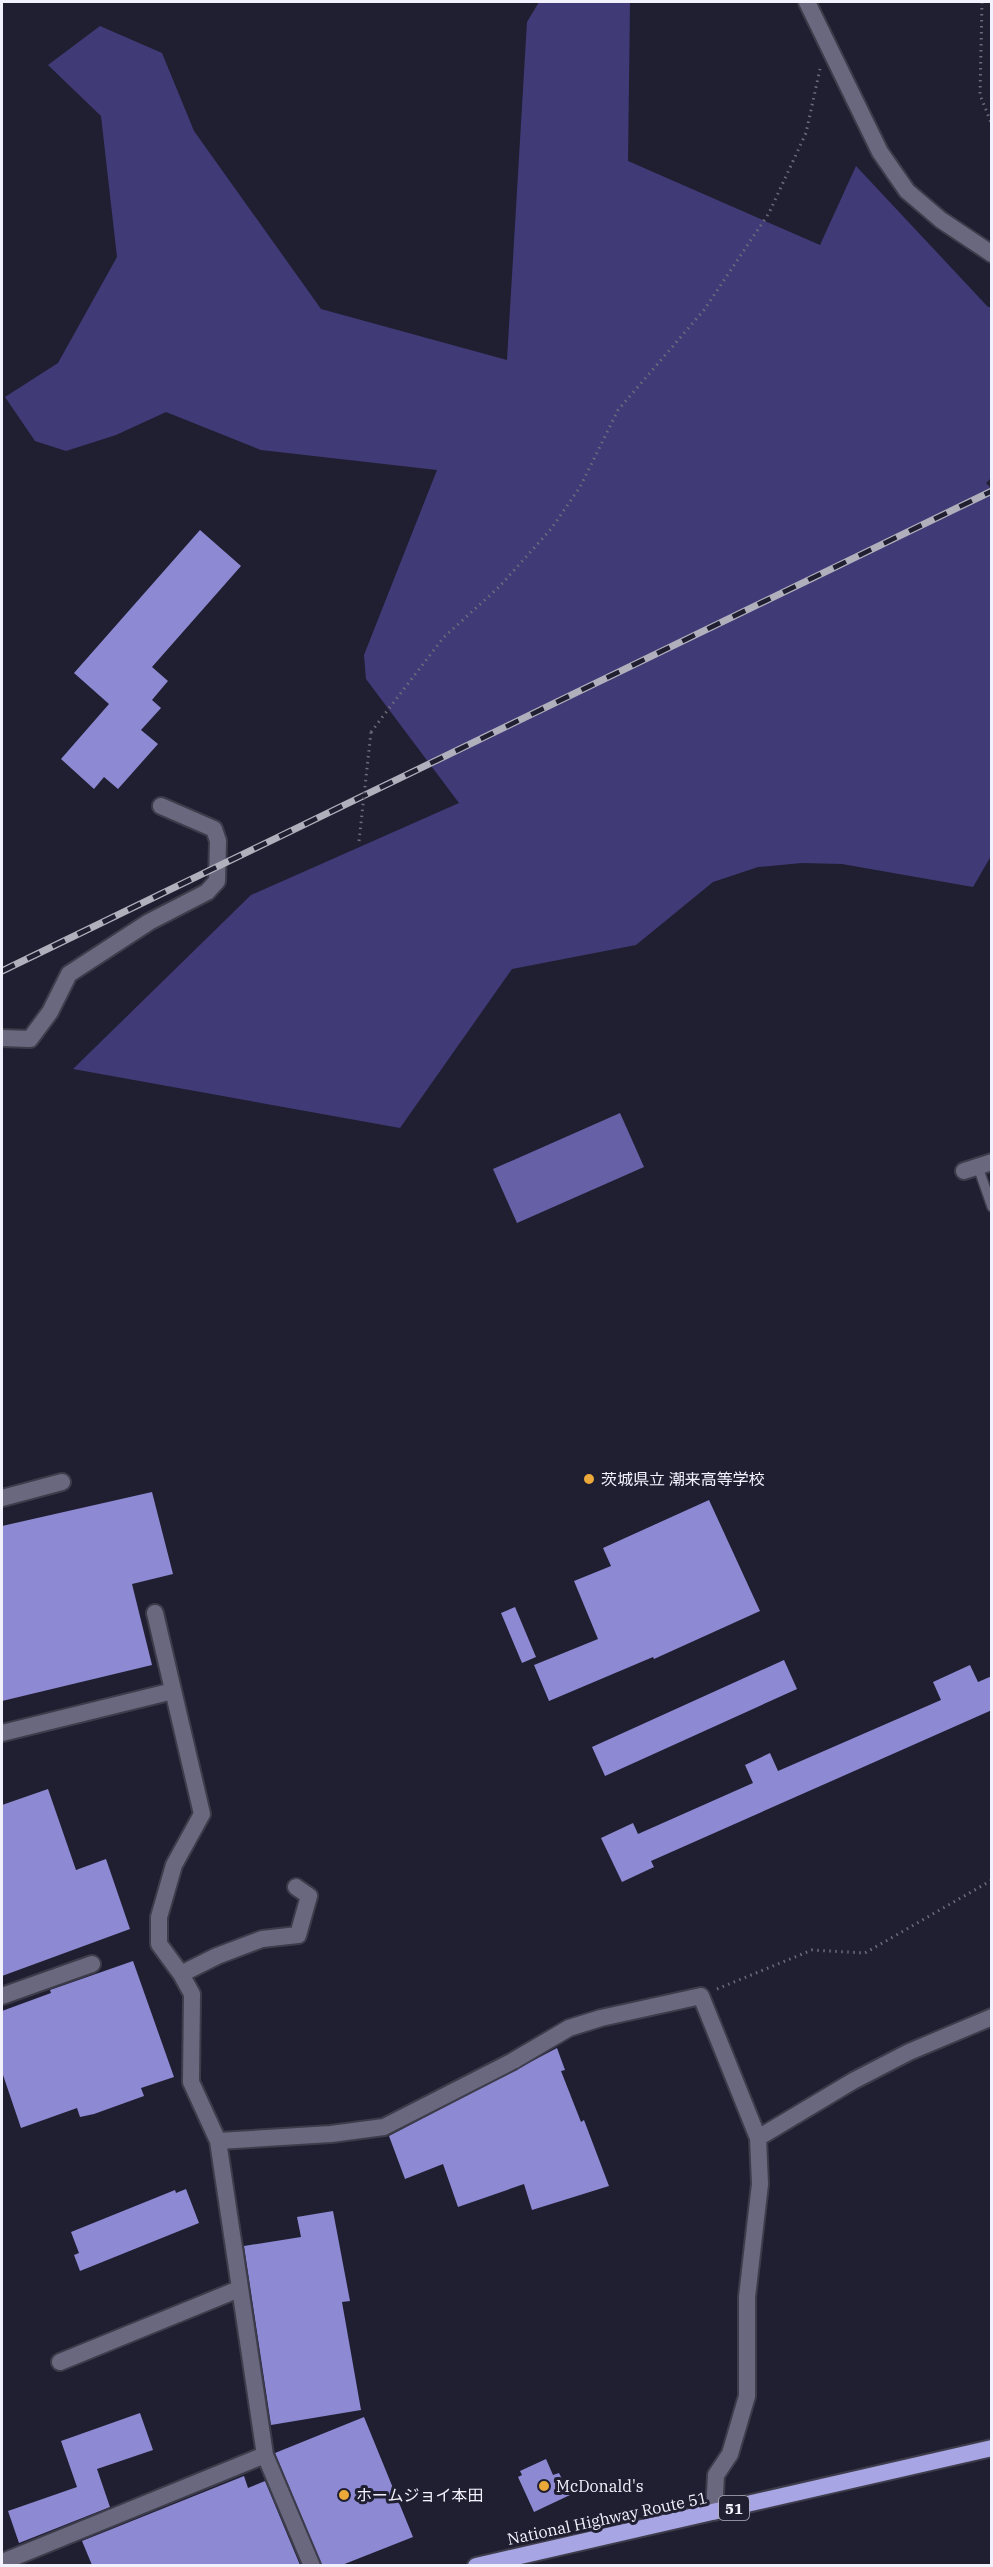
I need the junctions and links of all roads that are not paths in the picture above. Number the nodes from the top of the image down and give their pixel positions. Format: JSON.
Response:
{"nodes":[{"id":1,"x":807,"y":2,"type":"edge"},
{"id":2,"x":992,"y":254,"type":"edge"},
{"id":3,"x":161,"y":806,"type":"dead end"},
{"id":4,"x":2,"y":1038,"type":"edge"},
{"id":5,"x":978,"y":1167,"type":"edge"},
{"id":6,"x":992,"y":1206,"type":"edge"},
{"id":7,"x":62,"y":1482,"type":"dead end"},
{"id":8,"x":2,"y":1498,"type":"edge"},
{"id":9,"x":155,"y":1613,"type":"dead end"},
{"id":10,"x":173,"y":1691,"type":"junction"},
{"id":11,"x":2,"y":1733,"type":"edge"},
{"id":12,"x":296,"y":1887,"type":"dead end"},
{"id":13,"x":92,"y":1964,"type":"dead end"},
{"id":14,"x":181,"y":1974,"type":"junction"},
{"id":15,"x":2,"y":1996,"type":"edge"},
{"id":16,"x":992,"y":2018,"type":"edge"},
{"id":17,"x":758,"y":2138,"type":"junction"},
{"id":18,"x":218,"y":2141,"type":"junction"},
{"id":19,"x":238,"y":2289,"type":"junction"},
{"id":20,"x":60,"y":2362,"type":"dead end"},
{"id":21,"x":992,"y":2448,"type":"edge"},
{"id":22,"x":265,"y":2456,"type":"junction"},
{"id":23,"x":714,"y":2512,"type":"junction"},
{"id":24,"x":4,"y":2557,"type":"edge"},
{"id":25,"x":312,"y":2565,"type":"edge"},
{"id":26,"x":476,"y":2565,"type":"edge"}],
"edges":[{"from":1,"to":2,"type":"street"},
{"from":3,"to":4,"type":"street"},
{"from":5,"to":6,"type":"lane"},
{"from":7,"to":8,"type":"street"},
{"from":9,"to":10,"type":"street"},
{"from":10,"to":11,"type":"street"},
{"from":10,"to":14,"type":"street"},
{"from":12,"to":14,"type":"street"},
{"from":13,"to":15,"type":"street"},
{"from":14,"to":18,"type":"street"},
{"from":16,"to":17,"type":"street"},
{"from":17,"to":18,"type":"street"},
{"from":17,"to":23,"type":"street"},
{"from":18,"to":19,"type":"street"},
{"from":19,"to":20,"type":"street"},
{"from":19,"to":22,"type":"street"},
{"from":21,"to":23,"type":"highway","name":"National Highway Route 51","number":"51"},
{"from":22,"to":24,"type":"street"},
{"from":22,"to":25,"type":"street"},
{"from":23,"to":26,"type":"highway","name":"National Highway Route 51","number":"51"}]}
